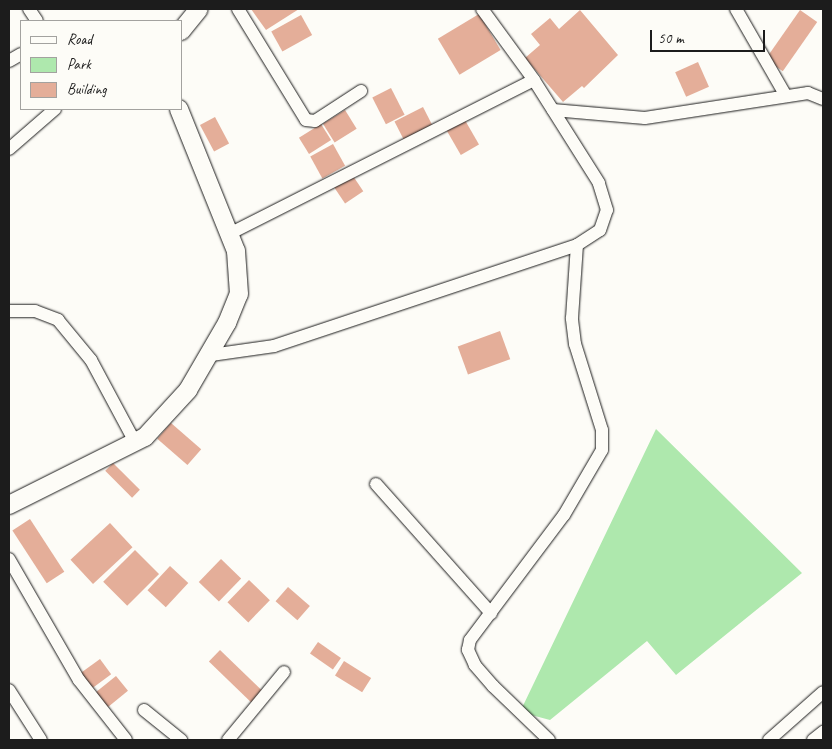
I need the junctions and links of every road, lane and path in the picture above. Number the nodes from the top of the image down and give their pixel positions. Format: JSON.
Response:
{"nodes":[{"id":1,"x":29,"y":9,"type":"edge"},
{"id":2,"x":200,"y":9,"type":"edge"},
{"id":3,"x":238,"y":9,"type":"edge"},
{"id":4,"x":482,"y":9,"type":"edge"},
{"id":5,"x":736,"y":9,"type":"edge"},
{"id":6,"x":36,"y":20,"type":"edge"},
{"id":7,"x":182,"y":30,"type":"edge"},
{"id":8,"x":20,"y":55,"type":"edge"},
{"id":9,"x":9,"y":61,"type":"edge"},
{"id":10,"x":534,"y":80,"type":"junction"},
{"id":11,"x":361,"y":91,"type":"dead end"},
{"id":12,"x":786,"y":96,"type":"junction"},
{"id":13,"x":823,"y":99,"type":"edge"},
{"id":14,"x":54,"y":110,"type":"edge"},
{"id":15,"x":179,"y":110,"type":"edge"},
{"id":16,"x":553,"y":110,"type":"junction"},
{"id":17,"x":9,"y":149,"type":"edge"},
{"id":18,"x":231,"y":233,"type":"junction"},
{"id":19,"x":577,"y":246,"type":"junction"},
{"id":20,"x":9,"y":311,"type":"edge"},
{"id":21,"x":211,"y":355,"type":"junction"},
{"id":22,"x":136,"y":444,"type":"junction"},
{"id":23,"x":376,"y":484,"type":"dead end"},
{"id":24,"x":9,"y":505,"type":"edge"},
{"id":25,"x":9,"y":559,"type":"edge"},
{"id":26,"x":491,"y":614,"type":"junction"},
{"id":27,"x":284,"y":672,"type":"dead end"},
{"id":28,"x":9,"y":690,"type":"edge"},
{"id":29,"x":823,"y":692,"type":"edge"},
{"id":30,"x":144,"y":710,"type":"dead end"},
{"id":31,"x":823,"y":732,"type":"edge"},
{"id":32,"x":41,"y":740,"type":"edge"},
{"id":33,"x":126,"y":740,"type":"edge"},
{"id":34,"x":181,"y":740,"type":"edge"},
{"id":35,"x":228,"y":740,"type":"edge"},
{"id":36,"x":549,"y":740,"type":"edge"},
{"id":37,"x":769,"y":740,"type":"edge"},
{"id":38,"x":813,"y":740,"type":"edge"}],
"edges":[{"from":1,"to":6,"type":"street"},
{"from":2,"to":7,"type":"street"},
{"from":3,"to":11,"type":"street"},
{"from":4,"to":10,"type":"street"},
{"from":5,"to":12,"type":"street"},
{"from":8,"to":9,"type":"street"},
{"from":10,"to":16,"type":"street"},
{"from":10,"to":18,"type":"street"},
{"from":12,"to":13,"type":"street"},
{"from":12,"to":16,"type":"street"},
{"from":14,"to":17,"type":"street"},
{"from":15,"to":18,"type":"street"},
{"from":16,"to":19,"type":"street"},
{"from":18,"to":21,"type":"street"},
{"from":19,"to":21,"type":"street"},
{"from":19,"to":26,"type":"street"},
{"from":20,"to":22,"type":"street"},
{"from":21,"to":22,"type":"street"},
{"from":22,"to":24,"type":"street"},
{"from":23,"to":26,"type":"street"},
{"from":25,"to":33,"type":"street"},
{"from":26,"to":36,"type":"street"},
{"from":27,"to":35,"type":"street"},
{"from":28,"to":32,"type":"street"},
{"from":29,"to":37,"type":"street"},
{"from":30,"to":34,"type":"street"},
{"from":31,"to":38,"type":"street"}]}
